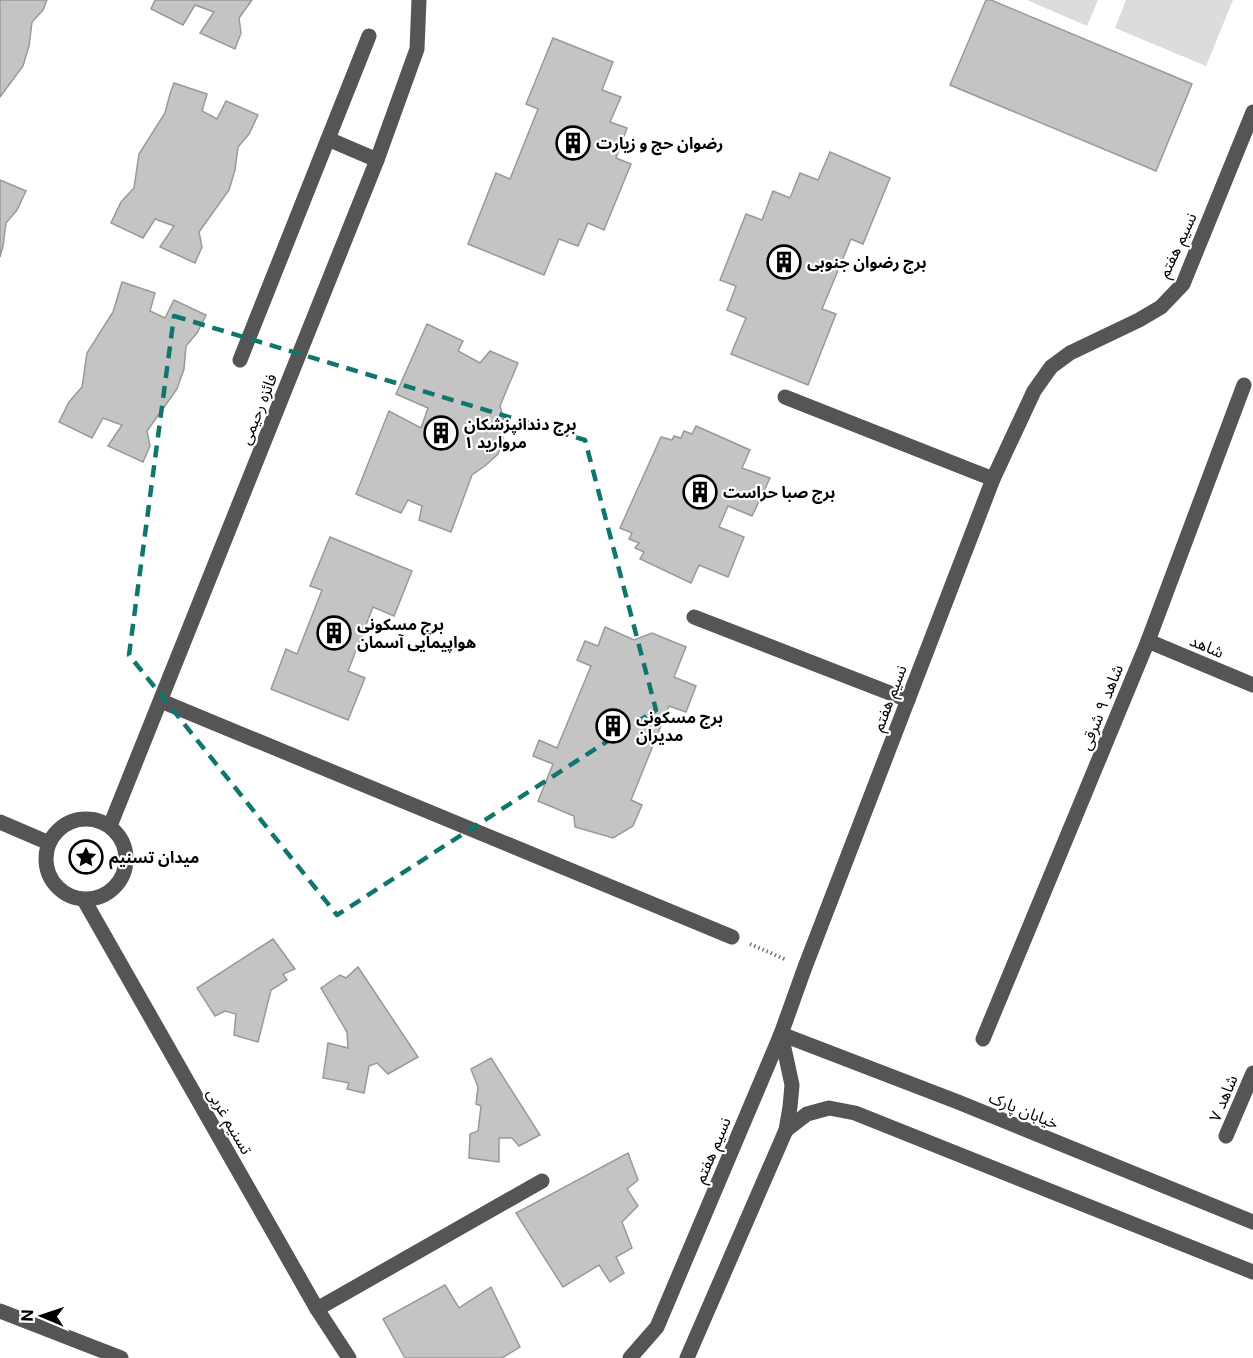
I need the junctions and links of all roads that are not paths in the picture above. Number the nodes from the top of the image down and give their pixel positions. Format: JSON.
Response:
{"nodes":[{"id":1,"x":419,"y":0,"type":"edge"},
{"id":2,"x":369,"y":36,"type":"dead end"},
{"id":3,"x":1253,"y":112,"type":"edge"},
{"id":4,"x":328,"y":139,"type":"junction"},
{"id":5,"x":377,"y":160,"type":"junction"},
{"id":6,"x":240,"y":360,"type":"dead end"},
{"id":7,"x":1244,"y":385,"type":"dead end"},
{"id":8,"x":785,"y":397,"type":"dead end"},
{"id":9,"x":993,"y":479,"type":"junction"},
{"id":10,"x":694,"y":617,"type":"dead end"},
{"id":11,"x":1148,"y":641,"type":"junction"},
{"id":12,"x":1253,"y":685,"type":"edge"},
{"id":13,"x":908,"y":700,"type":"junction"},
{"id":14,"x":161,"y":701,"type":"junction"},
{"id":15,"x":0,"y":822,"type":"edge"},
{"id":16,"x":110,"y":826,"type":"junction"},
{"id":17,"x":49,"y":843,"type":"junction"},
{"id":18,"x":84,"y":900,"type":"junction"},
{"id":19,"x":732,"y":937,"type":"road end"},
{"id":20,"x":781,"y":1034,"type":"junction"},
{"id":21,"x":983,"y":1039,"type":"dead end"},
{"id":22,"x":1253,"y":1073,"type":"edge"},
{"id":23,"x":786,"y":1130,"type":"junction"},
{"id":24,"x":1226,"y":1136,"type":"dead end"},
{"id":25,"x":542,"y":1181,"type":"dead end"},
{"id":26,"x":1253,"y":1222,"type":"edge"},
{"id":27,"x":1253,"y":1272,"type":"edge"},
{"id":28,"x":316,"y":1309,"type":"junction"},
{"id":29,"x":0,"y":1311,"type":"edge"},
{"id":30,"x":121,"y":1358,"type":"edge"},
{"id":31,"x":349,"y":1358,"type":"edge"},
{"id":32,"x":630,"y":1358,"type":"edge"},
{"id":33,"x":687,"y":1358,"type":"edge"}],
"edges":[{"from":1,"to":5,"type":"street","name":"فائزه رحیمی"},
{"from":2,"to":4,"type":"street"},
{"from":3,"to":9,"type":"street","name":"نسیم هفتم"},
{"from":4,"to":5,"type":"street"},
{"from":4,"to":6,"type":"street"},
{"from":5,"to":14,"type":"street","name":"فائزه رحیمی"},
{"from":7,"to":11,"type":"street","name":"شاهد ۹ شرقی"},
{"from":8,"to":9,"type":"street"},
{"from":9,"to":13,"type":"street","name":"نسیم هفتم"},
{"from":10,"to":13,"type":"street"},
{"from":11,"to":12,"type":"street","name":"شاهد"},
{"from":11,"to":21,"type":"street","name":"شاهد ۹ شرقی"},
{"from":13,"to":20,"type":"street","name":"نسیم هفتم"},
{"from":14,"to":16,"type":"street","name":"فائزه رحیمی"},
{"from":14,"to":19,"type":"street"},
{"from":15,"to":17,"type":"street"},
{"from":16,"to":17,"type":"street"},
{"from":16,"to":18,"type":"street"},
{"from":17,"to":18,"type":"street"},
{"from":18,"to":28,"type":"street","name":"تسنیم غربی"},
{"from":20,"to":23,"type":"street"},
{"from":20,"to":26,"type":"street","name":"خیابان پارک"},
{"from":20,"to":32,"type":"street","name":"نسیم هفتم"},
{"from":22,"to":24,"type":"street","name":"شاهد ۷"},
{"from":23,"to":27,"type":"street"},
{"from":23,"to":33,"type":"street"},
{"from":25,"to":28,"type":"street"},
{"from":28,"to":31,"type":"street","name":"تسنیم غربی"},
{"from":29,"to":30,"type":"street"}]}
